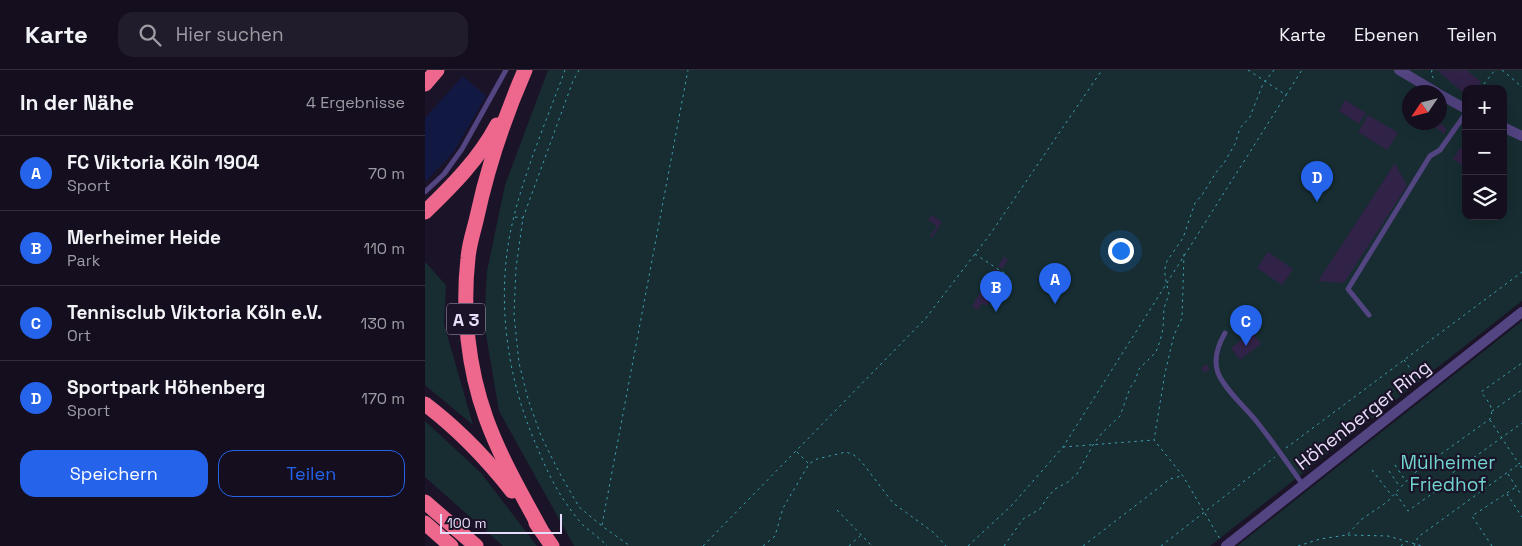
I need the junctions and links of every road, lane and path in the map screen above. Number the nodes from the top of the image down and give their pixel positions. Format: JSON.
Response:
{"nodes":[{"id":1,"x":437,"y":70,"type":"edge"},
{"id":2,"x":506,"y":70,"type":"edge"},
{"id":3,"x":525,"y":70,"type":"edge"},
{"id":4,"x":565,"y":70,"type":"edge"},
{"id":5,"x":579,"y":70,"type":"edge"},
{"id":6,"x":688,"y":70,"type":"edge"},
{"id":7,"x":1102,"y":70,"type":"edge"},
{"id":8,"x":1248,"y":70,"type":"edge"},
{"id":9,"x":1274,"y":70,"type":"edge"},
{"id":10,"x":1302,"y":70,"type":"edge"},
{"id":11,"x":1399,"y":70,"type":"edge"},
{"id":12,"x":1495,"y":70,"type":"edge"},
{"id":13,"x":1502,"y":70,"type":"edge"},
{"id":14,"x":1265,"y":81,"type":"junction"},
{"id":15,"x":425,"y":84,"type":"edge"},
{"id":16,"x":1424,"y":85,"type":"edge"},
{"id":17,"x":1483,"y":85,"type":"edge"},
{"id":18,"x":1522,"y":87,"type":"edge"},
{"id":19,"x":1286,"y":95,"type":"junction"},
{"id":20,"x":1447,"y":98,"type":"edge"},
{"id":21,"x":511,"y":100,"type":"junction"},
{"id":22,"x":1462,"y":107,"type":"edge"},
{"id":23,"x":1462,"y":119,"type":"edge"},
{"id":24,"x":1507,"y":129,"type":"edge"},
{"id":25,"x":1522,"y":136,"type":"edge"},
{"id":26,"x":425,"y":192,"type":"edge"},
{"id":27,"x":425,"y":212,"type":"edge"},
{"id":28,"x":515,"y":217,"type":"junction"},
{"id":29,"x":523,"y":218,"type":"junction"},
{"id":30,"x":975,"y":254,"type":"junction"},
{"id":31,"x":1184,"y":254,"type":"junction"},
{"id":32,"x":1522,"y":272,"type":"edge"},
{"id":33,"x":1007,"y":275,"type":"dead end"},
{"id":34,"x":1166,"y":282,"type":"junction"},
{"id":35,"x":1522,"y":312,"type":"edge"},
{"id":36,"x":1369,"y":315,"type":"dead end"},
{"id":37,"x":1225,"y":333,"type":"dead end"},
{"id":38,"x":1404,"y":359,"type":"junction"},
{"id":39,"x":1522,"y":362,"type":"edge"},
{"id":40,"x":1425,"y":388,"type":"junction"},
{"id":41,"x":1522,"y":390,"type":"edge"},
{"id":42,"x":425,"y":404,"type":"edge"},
{"id":43,"x":1492,"y":411,"type":"junction"},
{"id":44,"x":1489,"y":419,"type":"junction"},
{"id":45,"x":1522,"y":423,"type":"edge"},
{"id":46,"x":1502,"y":438,"type":"junction"},
{"id":47,"x":1154,"y":440,"type":"junction"},
{"id":48,"x":1093,"y":445,"type":"junction"},
{"id":49,"x":1063,"y":447,"type":"junction"},
{"id":50,"x":797,"y":452,"type":"junction"},
{"id":51,"x":1280,"y":453,"type":"junction"},
{"id":52,"x":1402,"y":458,"type":"dead end"},
{"id":53,"x":1522,"y":461,"type":"edge"},
{"id":54,"x":809,"y":464,"type":"junction"},
{"id":55,"x":1519,"y":464,"type":"junction"},
{"id":56,"x":1395,"y":465,"type":"dead end"},
{"id":57,"x":1522,"y":468,"type":"edge"},
{"id":58,"x":1372,"y":470,"type":"dead end"},
{"id":59,"x":1389,"y":471,"type":"dead end"},
{"id":60,"x":1507,"y":473,"type":"junction"},
{"id":61,"x":1413,"y":474,"type":"junction"},
{"id":62,"x":1183,"y":476,"type":"junction"},
{"id":63,"x":1405,"y":481,"type":"junction"},
{"id":64,"x":1303,"y":485,"type":"junction"},
{"id":65,"x":1515,"y":486,"type":"junction"},
{"id":66,"x":1401,"y":488,"type":"junction"},
{"id":67,"x":1507,"y":493,"type":"junction"},
{"id":68,"x":1396,"y":494,"type":"junction"},
{"id":69,"x":1522,"y":496,"type":"edge"},
{"id":70,"x":1392,"y":497,"type":"junction"},
{"id":71,"x":425,"y":502,"type":"edge"},
{"id":72,"x":837,"y":510,"type":"dead end"},
{"id":73,"x":1205,"y":513,"type":"junction"},
{"id":74,"x":1522,"y":517,"type":"edge"},
{"id":75,"x":425,"y":524,"type":"edge"},
{"id":76,"x":601,"y":526,"type":"junction"},
{"id":77,"x":541,"y":530,"type":"junction"},
{"id":78,"x":1347,"y":534,"type":"junction"},
{"id":79,"x":861,"y":535,"type":"junction"},
{"id":80,"x":1406,"y":541,"type":"junction"},
{"id":81,"x":1307,"y":542,"type":"junction"},
{"id":82,"x":1414,"y":545,"type":"edge"},
{"id":83,"x":451,"y":546,"type":"edge"},
{"id":84,"x":476,"y":546,"type":"edge"},
{"id":85,"x":552,"y":546,"type":"edge"},
{"id":86,"x":607,"y":546,"type":"edge"},
{"id":87,"x":630,"y":546,"type":"edge"},
{"id":88,"x":703,"y":546,"type":"edge"},
{"id":89,"x":763,"y":546,"type":"edge"},
{"id":90,"x":849,"y":546,"type":"edge"},
{"id":91,"x":872,"y":546,"type":"edge"},
{"id":92,"x":946,"y":546,"type":"edge"},
{"id":93,"x":968,"y":546,"type":"edge"},
{"id":94,"x":1004,"y":546,"type":"edge"},
{"id":95,"x":1083,"y":546,"type":"edge"},
{"id":96,"x":1161,"y":546,"type":"edge"},
{"id":97,"x":1225,"y":546,"type":"edge"},
{"id":98,"x":1297,"y":546,"type":"edge"},
{"id":99,"x":1308,"y":546,"type":"edge"},
{"id":100,"x":1401,"y":546,"type":"edge"},
{"id":101,"x":1422,"y":546,"type":"edge"},
{"id":102,"x":1492,"y":546,"type":"edge"}],
"edges":[{"from":1,"to":15,"type":"highway"},
{"from":2,"to":26,"type":"lane"},
{"from":3,"to":21,"type":"highway","number":"A 3"},
{"from":4,"to":28,"type":"path"},
{"from":5,"to":29,"type":"path"},
{"from":6,"to":76,"type":"path"},
{"from":7,"to":30,"type":"path"},
{"from":8,"to":14,"type":"path"},
{"from":9,"to":14,"type":"path"},
{"from":10,"to":19,"type":"path"},
{"from":11,"to":16,"type":"street"},
{"from":12,"to":17,"type":"path"},
{"from":13,"to":18,"type":"path"},
{"from":14,"to":19,"type":"path"},
{"from":14,"to":34,"type":"path"},
{"from":19,"to":31,"type":"path"},
{"from":20,"to":22,"type":"street"},
{"from":21,"to":27,"type":"highway","number":"A 3"},
{"from":21,"to":77,"type":"highway","number":"A 3"},
{"from":23,"to":36,"type":"lane"},
{"from":24,"to":25,"type":"street"},
{"from":28,"to":29,"type":"path"},
{"from":28,"to":86,"type":"path"},
{"from":29,"to":76,"type":"path"},
{"from":30,"to":33,"type":"path"},
{"from":30,"to":50,"type":"path"},
{"from":31,"to":34,"type":"path"},
{"from":31,"to":47,"type":"path"},
{"from":32,"to":38,"type":"path"},
{"from":34,"to":48,"type":"path"},
{"from":34,"to":49,"type":"path"},
{"from":35,"to":40,"type":"street","name":"Höhenberger Ring"},
{"from":37,"to":51,"type":"lane"},
{"from":38,"to":40,"type":"path"},
{"from":38,"to":51,"type":"path"},
{"from":39,"to":43,"type":"path"},
{"from":40,"to":64,"type":"street","name":"Höhenberger Ring"},
{"from":41,"to":43,"type":"path"},
{"from":42,"to":77,"type":"highway"},
{"from":43,"to":44,"type":"path"},
{"from":44,"to":46,"type":"path"},
{"from":44,"to":61,"type":"path"},
{"from":45,"to":46,"type":"path"},
{"from":46,"to":55,"type":"path"},
{"from":46,"to":68,"type":"path"},
{"from":47,"to":48,"type":"path"},
{"from":47,"to":62,"type":"path"},
{"from":48,"to":49,"type":"path"},
{"from":48,"to":94,"type":"path"},
{"from":49,"to":93,"type":"path"},
{"from":50,"to":54,"type":"path"},
{"from":50,"to":88,"type":"path"},
{"from":51,"to":64,"type":"lane"},
{"from":51,"to":73,"type":"path"},
{"from":52,"to":61,"type":"path"},
{"from":53,"to":55,"type":"path"},
{"from":54,"to":89,"type":"path"},
{"from":54,"to":92,"type":"path"},
{"from":55,"to":57,"type":"path"},
{"from":55,"to":60,"type":"path"},
{"from":56,"to":63,"type":"path"},
{"from":58,"to":70,"type":"path"},
{"from":59,"to":66,"type":"path"},
{"from":60,"to":65,"type":"path"},
{"from":60,"to":82,"type":"path"},
{"from":61,"to":63,"type":"path"},
{"from":62,"to":73,"type":"path"},
{"from":62,"to":95,"type":"path"},
{"from":63,"to":66,"type":"path"},
{"from":64,"to":97,"type":"street","name":"Höhenberger Ring"},
{"from":65,"to":67,"type":"path"},
{"from":65,"to":69,"type":"path"},
{"from":66,"to":68,"type":"path"},
{"from":67,"to":74,"type":"path"},
{"from":67,"to":102,"type":"path"},
{"from":68,"to":70,"type":"path"},
{"from":70,"to":78,"type":"path"},
{"from":71,"to":84,"type":"highway"},
{"from":72,"to":79,"type":"path"},
{"from":73,"to":96,"type":"path"},
{"from":73,"to":97,"type":"path"},
{"from":75,"to":83,"type":"highway"},
{"from":76,"to":87,"type":"path"},
{"from":77,"to":85,"type":"highway","number":"A 3"},
{"from":78,"to":80,"type":"path"},
{"from":78,"to":81,"type":"path"},
{"from":79,"to":90,"type":"path"},
{"from":79,"to":91,"type":"path"},
{"from":80,"to":82,"type":"path"},
{"from":80,"to":100,"type":"path"},
{"from":81,"to":98,"type":"path"},
{"from":81,"to":99,"type":"path"},
{"from":82,"to":101,"type":"path"}]}
